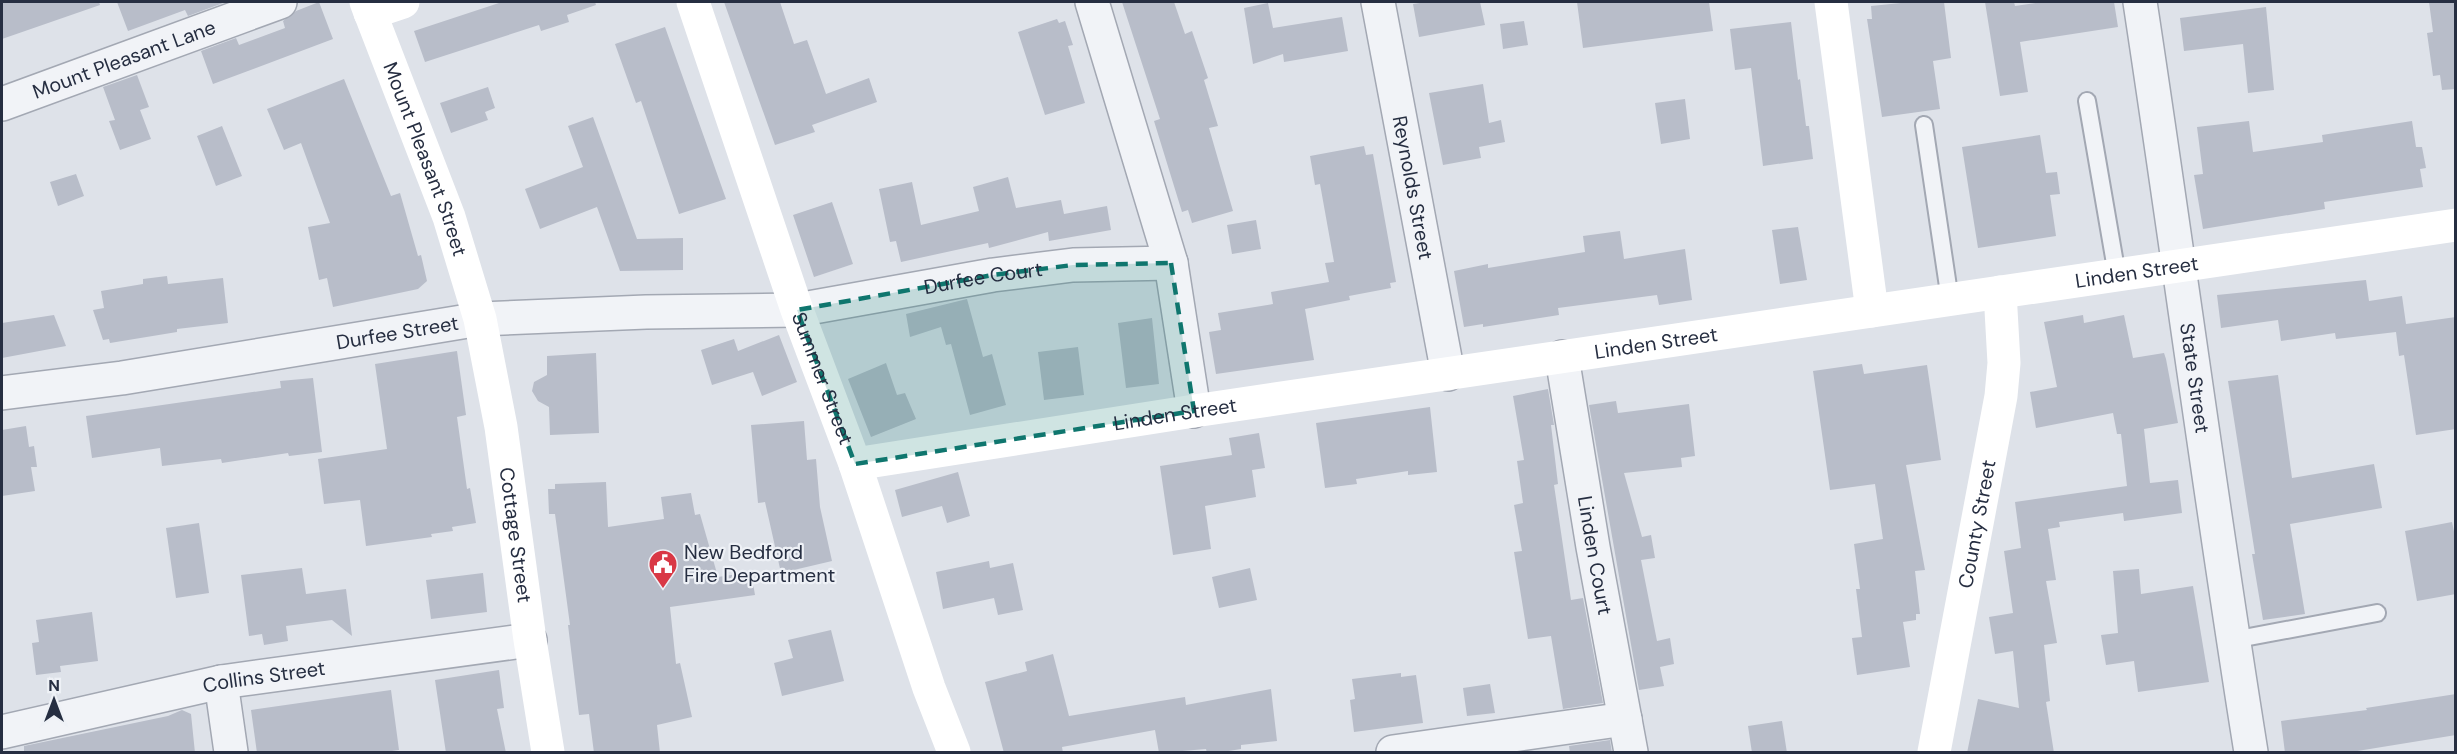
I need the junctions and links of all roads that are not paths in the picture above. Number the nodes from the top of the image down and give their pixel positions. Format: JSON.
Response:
{"nodes":[{"id":1,"x":280,"y":2,"type":"edge"},
{"id":2,"x":403,"y":2,"type":"edge"},
{"id":3,"x":693,"y":2,"type":"edge"},
{"id":4,"x":1092,"y":2,"type":"edge"},
{"id":5,"x":1378,"y":2,"type":"edge"},
{"id":6,"x":1831,"y":2,"type":"edge"},
{"id":7,"x":2140,"y":2,"type":"edge"},
{"id":8,"x":368,"y":8,"type":"edge"},
{"id":9,"x":2086,"y":101,"type":"dead end"},
{"id":10,"x":2,"y":104,"type":"edge"},
{"id":11,"x":1924,"y":125,"type":"dead end"},
{"id":12,"x":2456,"y":225,"type":"edge"},
{"id":13,"x":1171,"y":263,"type":"junction"},
{"id":14,"x":2181,"y":266,"type":"junction"},
{"id":15,"x":2117,"y":275,"type":"junction"},
{"id":16,"x":2000,"y":292,"type":"junction"},
{"id":17,"x":1950,"y":300,"type":"junction"},
{"id":18,"x":797,"y":310,"type":"junction"},
{"id":19,"x":1872,"y":311,"type":"junction"},
{"id":20,"x":480,"y":319,"type":"junction"},
{"id":21,"x":1562,"y":357,"type":"junction"},
{"id":22,"x":1448,"y":374,"type":"junction"},
{"id":23,"x":2,"y":393,"type":"edge"},
{"id":24,"x":1194,"y":411,"type":"junction"},
{"id":25,"x":855,"y":464,"type":"junction"},
{"id":26,"x":2377,"y":613,"type":"dead end"},
{"id":27,"x":530,"y":640,"type":"junction"},
{"id":28,"x":2233,"y":640,"type":"junction"},
{"id":29,"x":221,"y":682,"type":"junction"},
{"id":30,"x":1624,"y":719,"type":"junction"},
{"id":31,"x":2,"y":732,"type":"edge"},
{"id":32,"x":231,"y":753,"type":"edge"},
{"id":33,"x":548,"y":753,"type":"edge"},
{"id":34,"x":954,"y":753,"type":"edge"},
{"id":35,"x":1393,"y":753,"type":"edge"},
{"id":36,"x":1631,"y":753,"type":"edge"},
{"id":37,"x":1934,"y":753,"type":"edge"},
{"id":38,"x":2251,"y":753,"type":"edge"}],
"edges":[{"from":1,"to":10,"type":"street","name":"Mount Pleasant Lane"},
{"from":2,"to":8,"type":"main road"},
{"from":3,"to":18,"type":"main road","name":"Summer Street"},
{"from":4,"to":13,"type":"street"},
{"from":5,"to":22,"type":"street","name":"Reynolds Street"},
{"from":6,"to":19,"type":"main road"},
{"from":7,"to":14,"type":"street","name":"State Street"},
{"from":8,"to":20,"type":"main road","name":"Mount Pleasant Street"},
{"from":9,"to":15,"type":"lane"},
{"from":11,"to":17,"type":"lane"},
{"from":12,"to":14,"type":"main road","name":"Linden Street"},
{"from":13,"to":18,"type":"street","name":"Durfee Court"},
{"from":13,"to":24,"type":"street"},
{"from":14,"to":15,"type":"main road","name":"Linden Street"},
{"from":14,"to":28,"type":"street","name":"State Street"},
{"from":15,"to":16,"type":"main road","name":"Linden Street"},
{"from":16,"to":17,"type":"main road","name":"Linden Street"},
{"from":16,"to":37,"type":"main road","name":"County Street"},
{"from":17,"to":19,"type":"main road","name":"Linden Street"},
{"from":18,"to":20,"type":"street","name":"Durfee Street"},
{"from":18,"to":25,"type":"main road","name":"Summer Street"},
{"from":19,"to":21,"type":"main road","name":"Linden Street"},
{"from":20,"to":23,"type":"street","name":"Durfee Street"},
{"from":20,"to":27,"type":"main road","name":"Cottage Street"},
{"from":21,"to":22,"type":"main road","name":"Linden Street"},
{"from":21,"to":30,"type":"street","name":"Linden Court"},
{"from":22,"to":24,"type":"main road","name":"Linden Street"},
{"from":24,"to":25,"type":"main road","name":"Linden Street"},
{"from":25,"to":34,"type":"main road","name":"Summer Street"},
{"from":26,"to":28,"type":"lane"},
{"from":27,"to":29,"type":"street","name":"Collins Street"},
{"from":27,"to":33,"type":"main road","name":"Cottage Street"},
{"from":28,"to":38,"type":"street","name":"State Street"},
{"from":29,"to":31,"type":"street","name":"Collins Street"},
{"from":29,"to":32,"type":"street"},
{"from":30,"to":35,"type":"street"},
{"from":30,"to":36,"type":"street","name":"Linden Court"}]}
